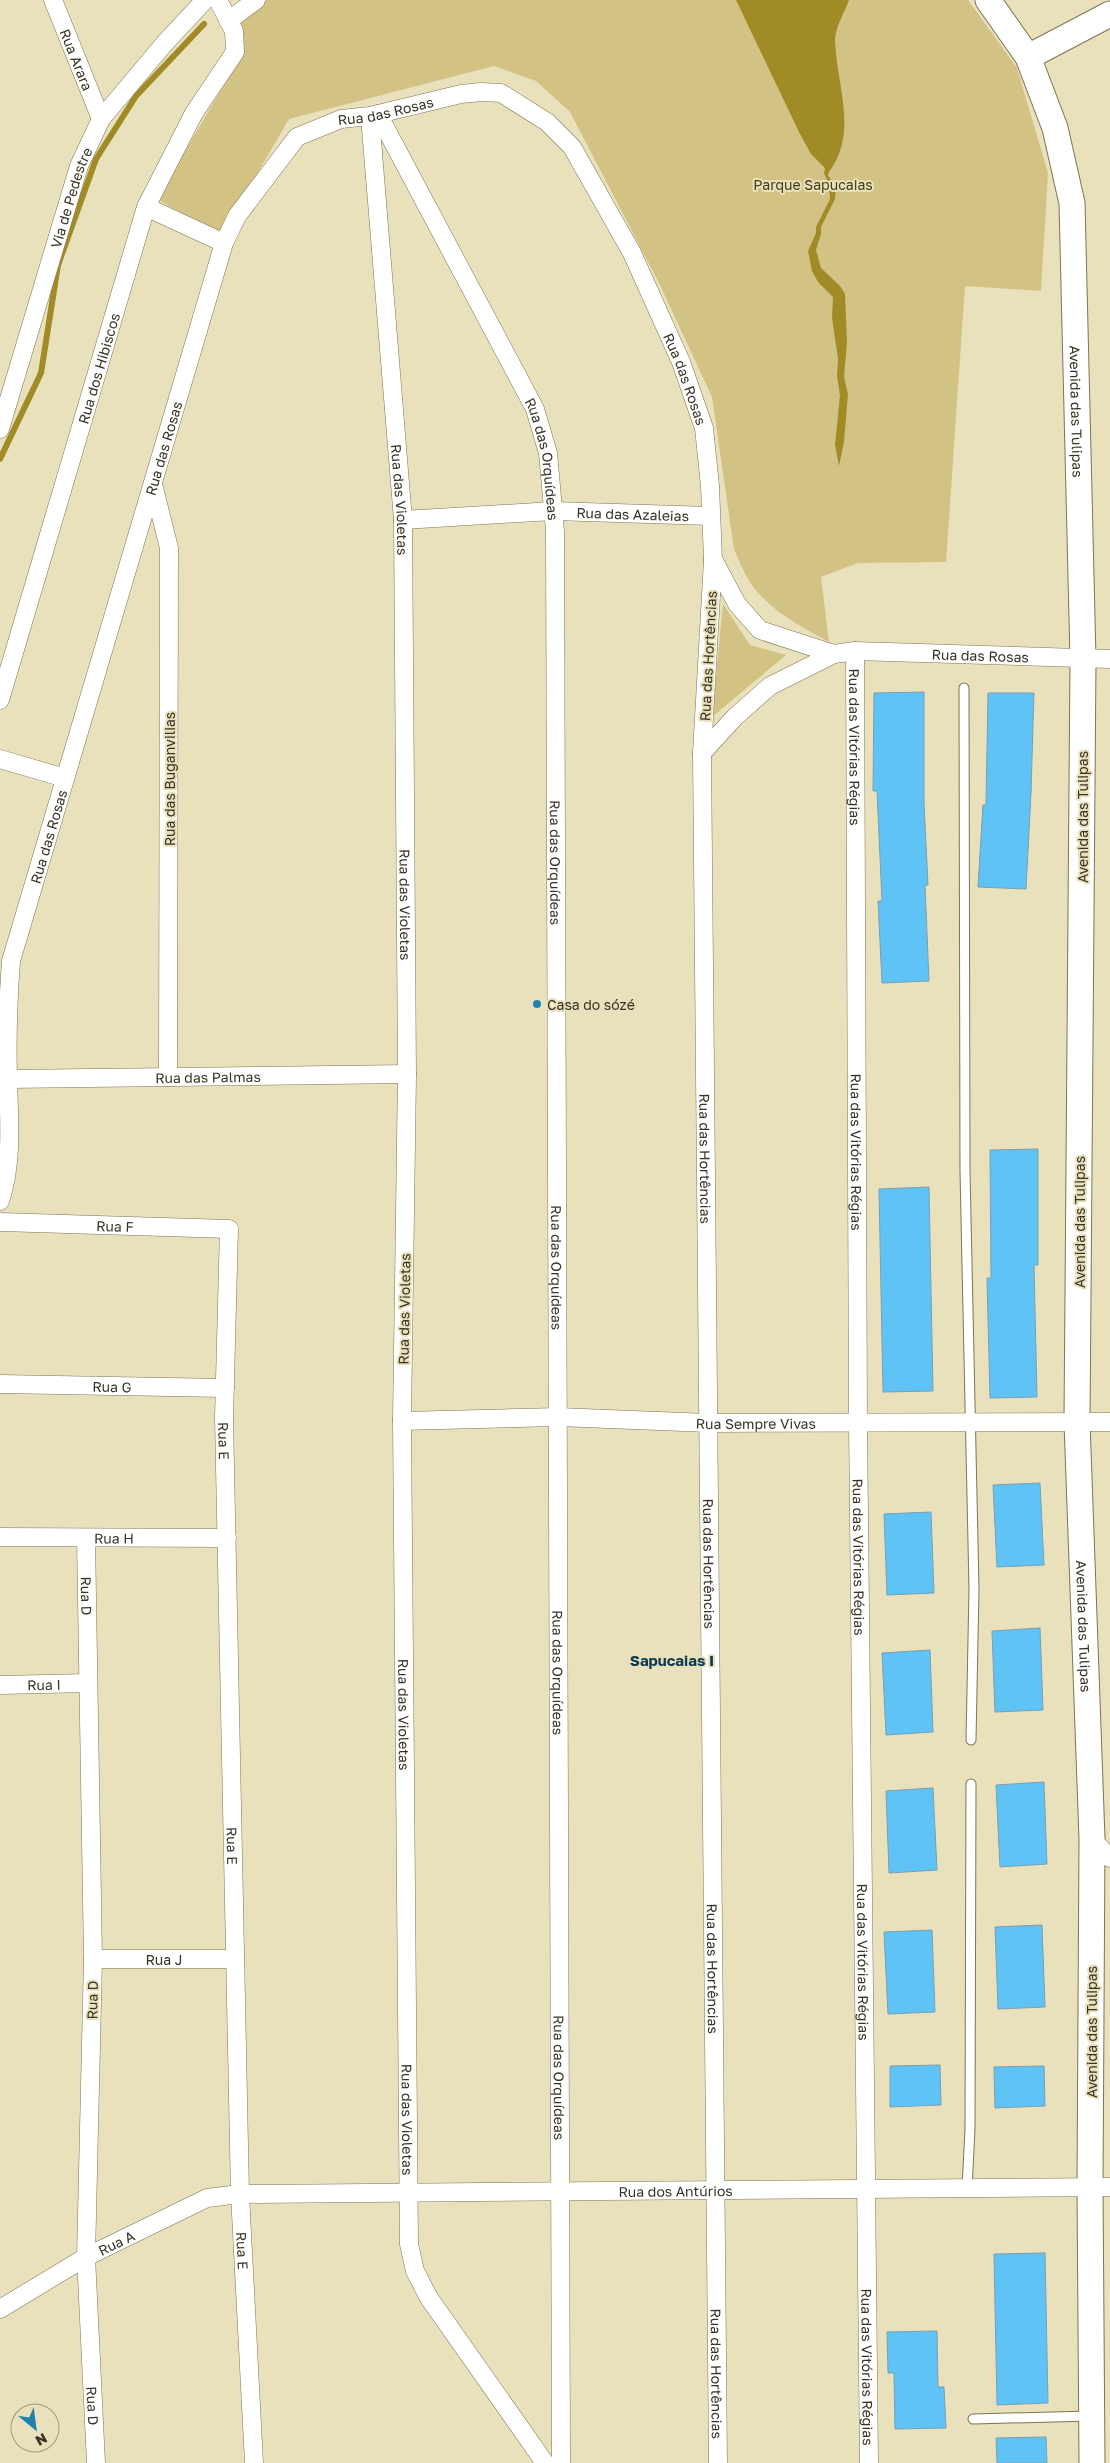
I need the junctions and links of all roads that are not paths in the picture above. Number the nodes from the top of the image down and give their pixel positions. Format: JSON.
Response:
{"nodes":[{"id":1,"x":53,"y":0,"type":"edge"},
{"id":2,"x":205,"y":0,"type":"edge"},
{"id":3,"x":218,"y":0,"type":"edge"},
{"id":4,"x":256,"y":0,"type":"edge"},
{"id":5,"x":988,"y":0,"type":"edge"},
{"id":6,"x":1110,"y":14,"type":"edge"},
{"id":7,"x":228,"y":21,"type":"junction"},
{"id":8,"x":1028,"y":57,"type":"junction"},
{"id":9,"x":374,"y":115,"type":"junction"},
{"id":10,"x":101,"y":119,"type":"junction"},
{"id":11,"x":146,"y":207,"type":"junction"},
{"id":12,"x":224,"y":243,"type":"junction"},
{"id":13,"x":0,"y":429,"type":"edge"},
{"id":14,"x":153,"y":484,"type":"junction"},
{"id":15,"x":553,"y":511,"type":"junction"},
{"id":16,"x":711,"y":516,"type":"junction"},
{"id":17,"x":403,"y":520,"type":"junction"},
{"id":18,"x":714,"y":560,"type":"junction"},
{"id":19,"x":855,"y":651,"type":"junction"},
{"id":20,"x":834,"y":654,"type":"junction"},
{"id":21,"x":1110,"y":658,"type":"edge"},
{"id":22,"x":1083,"y":659,"type":"junction"},
{"id":23,"x":964,"y":688,"type":"dead end"},
{"id":24,"x":0,"y":700,"type":"edge"},
{"id":25,"x":702,"y":753,"type":"junction"},
{"id":26,"x":0,"y":760,"type":"edge"},
{"id":27,"x":65,"y":778,"type":"junction"},
{"id":28,"x":407,"y":1074,"type":"junction"},
{"id":29,"x":168,"y":1077,"type":"junction"},
{"id":30,"x":8,"y":1079,"type":"junction"},
{"id":31,"x":0,"y":1201,"type":"edge"},
{"id":32,"x":0,"y":1222,"type":"edge"},
{"id":33,"x":229,"y":1229,"type":"joint"},
{"id":34,"x":0,"y":1384,"type":"edge"},
{"id":35,"x":225,"y":1388,"type":"junction"},
{"id":36,"x":558,"y":1417,"type":"junction"},
{"id":37,"x":402,"y":1421,"type":"junction"},
{"id":38,"x":858,"y":1422,"type":"junction"},
{"id":39,"x":969,"y":1422,"type":"junction"},
{"id":40,"x":1077,"y":1422,"type":"junction"},
{"id":41,"x":1110,"y":1422,"type":"edge"},
{"id":42,"x":709,"y":1423,"type":"junction"},
{"id":43,"x":0,"y":1537,"type":"edge"},
{"id":44,"x":86,"y":1538,"type":"junction"},
{"id":45,"x":227,"y":1538,"type":"junction"},
{"id":46,"x":88,"y":1683,"type":"junction"},
{"id":47,"x":0,"y":1685,"type":"edge"},
{"id":48,"x":971,"y":1740,"type":"dead end"},
{"id":49,"x":971,"y":1784,"type":"dead end"},
{"id":50,"x":1092,"y":1839,"type":"junction"},
{"id":51,"x":1110,"y":1858,"type":"edge"},
{"id":52,"x":93,"y":1958,"type":"junction"},
{"id":53,"x":235,"y":1959,"type":"junction"},
{"id":54,"x":1100,"y":2187,"type":"edge"},
{"id":55,"x":967,"y":2189,"type":"junction"},
{"id":56,"x":716,"y":2190,"type":"junction"},
{"id":57,"x":867,"y":2190,"type":"junction"},
{"id":58,"x":407,"y":2192,"type":"junction"},
{"id":59,"x":561,"y":2192,"type":"junction"},
{"id":60,"x":240,"y":2194,"type":"junction"},
{"id":61,"x":86,"y":2257,"type":"junction"},
{"id":62,"x":0,"y":2309,"type":"edge"},
{"id":63,"x":1090,"y":2416,"type":"junction"},
{"id":64,"x":973,"y":2419,"type":"dead end"},
{"id":65,"x":96,"y":2463,"type":"edge"},
{"id":66,"x":254,"y":2463,"type":"edge"},
{"id":67,"x":546,"y":2463,"type":"edge"},
{"id":68,"x":561,"y":2463,"type":"edge"},
{"id":69,"x":718,"y":2463,"type":"edge"},
{"id":70,"x":869,"y":2463,"type":"edge"},
{"id":71,"x":1092,"y":2463,"type":"edge"}],
"edges":[{"from":1,"to":10,"type":"street","name":"Rua Arara"},
{"from":2,"to":10,"type":"street","name":"Via de Pedestre"},
{"from":3,"to":7,"type":"street"},
{"from":4,"to":7,"type":"street"},
{"from":5,"to":8,"type":"street","name":"Avenida das Tulipas"},
{"from":6,"to":8,"type":"street"},
{"from":7,"to":11,"type":"street","name":"Rua dos Hibiscos"},
{"from":8,"to":22,"type":"street","name":"Avenida das Tulipas"},
{"from":9,"to":12,"type":"street","name":"Rua das Rosas"},
{"from":9,"to":15,"type":"street","name":"Rua das Orquídeas"},
{"from":9,"to":16,"type":"street","name":"Rua das Rosas"},
{"from":9,"to":17,"type":"street","name":"Rua das Violetas"},
{"from":10,"to":13,"type":"street","name":"Via de Pedestre"},
{"from":11,"to":12,"type":"street"},
{"from":11,"to":24,"type":"street","name":"Rua dos Hibiscos"},
{"from":12,"to":14,"type":"street","name":"Rua das Rosas"},
{"from":14,"to":27,"type":"street","name":"Rua das Rosas"},
{"from":14,"to":29,"type":"street","name":"Rua das Buganvilias"},
{"from":15,"to":16,"type":"street","name":"Rua das Azaleias"},
{"from":15,"to":17,"type":"street","name":"Rua das Azaleias"},
{"from":15,"to":36,"type":"street","name":"Rua das Orquídeas"},
{"from":16,"to":18,"type":"street","name":"Rua das Rosas"},
{"from":17,"to":28,"type":"street","name":"Rua das Violetas"},
{"from":18,"to":20,"type":"street","name":"Rua das Rosas"},
{"from":18,"to":25,"type":"street","name":"Rua das Hortências"},
{"from":19,"to":20,"type":"street","name":"Rua das Rosas"},
{"from":19,"to":22,"type":"street","name":"Rua das Rosas"},
{"from":19,"to":38,"type":"street","name":"Rua das Vitórias Régias"},
{"from":20,"to":25,"type":"street","name":"Rua das Hortências"},
{"from":21,"to":22,"type":"street","name":"Rua das Rosas"},
{"from":22,"to":40,"type":"street","name":"Avenida das Tulipas"},
{"from":23,"to":39,"type":"lane"},
{"from":25,"to":42,"type":"street","name":"Rua das Hortências"},
{"from":26,"to":27,"type":"street"},
{"from":27,"to":30,"type":"street","name":"Rua das Rosas"},
{"from":28,"to":29,"type":"street","name":"Rua das Palmas"},
{"from":28,"to":37,"type":"street","name":"Rua das Violetas"},
{"from":29,"to":30,"type":"street","name":"Rua das Palmas"},
{"from":30,"to":31,"type":"street","name":"Rua das Rosas"},
{"from":32,"to":33,"type":"street","name":"Rua F"},
{"from":33,"to":35,"type":"street","name":"Rua E"},
{"from":34,"to":35,"type":"street","name":"Rua G"},
{"from":35,"to":45,"type":"street","name":"Rua E"},
{"from":36,"to":37,"type":"street","name":"Rua Sempre Vivas"},
{"from":36,"to":42,"type":"street","name":"Rua Sempre Vivas"},
{"from":36,"to":59,"type":"street","name":"Rua das Orquídeas"},
{"from":37,"to":58,"type":"street","name":"Rua das Violetas"},
{"from":38,"to":39,"type":"street","name":"Rua Sempre Vivas"},
{"from":38,"to":42,"type":"street","name":"Rua Sempre Vivas"},
{"from":38,"to":57,"type":"street","name":"Rua das Vitórias Régias"},
{"from":39,"to":40,"type":"street","name":"Rua Sempre Vivas"},
{"from":39,"to":48,"type":"lane"},
{"from":40,"to":41,"type":"street","name":"Rua Sempre Vivas"},
{"from":40,"to":50,"type":"street","name":"Avenida das Tulipas"},
{"from":42,"to":56,"type":"street","name":"Rua das Hortências"},
{"from":43,"to":44,"type":"street","name":"Rua H"},
{"from":44,"to":45,"type":"street","name":"Rua H"},
{"from":44,"to":46,"type":"street","name":"Rua D"},
{"from":45,"to":53,"type":"street","name":"Rua E"},
{"from":46,"to":47,"type":"street","name":"Rua I"},
{"from":46,"to":52,"type":"street","name":"Rua D"},
{"from":49,"to":55,"type":"lane"},
{"from":50,"to":51,"type":"street"},
{"from":50,"to":54,"type":"street","name":"Avenida das Tulipas"},
{"from":52,"to":53,"type":"street","name":"Rua J"},
{"from":52,"to":61,"type":"street","name":"Rua D"},
{"from":53,"to":60,"type":"street","name":"Rua E"},
{"from":54,"to":55,"type":"street","name":"Rua dos Antúrios"},
{"from":54,"to":63,"type":"street","name":"Avenida das Tulipas"},
{"from":55,"to":57,"type":"street","name":"Rua dos Antúrios"},
{"from":56,"to":57,"type":"street","name":"Rua dos Antúrios"},
{"from":56,"to":59,"type":"street","name":"Rua dos Antúrios"},
{"from":56,"to":69,"type":"street","name":"Rua das Hortências"},
{"from":57,"to":70,"type":"street","name":"Rua das Vitórias Régias"},
{"from":58,"to":59,"type":"street","name":"Rua dos Antúrios"},
{"from":58,"to":60,"type":"street","name":"Rua dos Antúrios"},
{"from":58,"to":67,"type":"street","name":"Rua das Violetas"},
{"from":59,"to":68,"type":"street","name":"Rua das Orquídeas"},
{"from":60,"to":61,"type":"street","name":"Rua A"},
{"from":60,"to":66,"type":"street","name":"Rua E"},
{"from":61,"to":62,"type":"street","name":"Rua A"},
{"from":61,"to":65,"type":"street","name":"Rua D"},
{"from":63,"to":64,"type":"lane"},
{"from":63,"to":71,"type":"street","name":"Avenida das Tulipas"}]}
